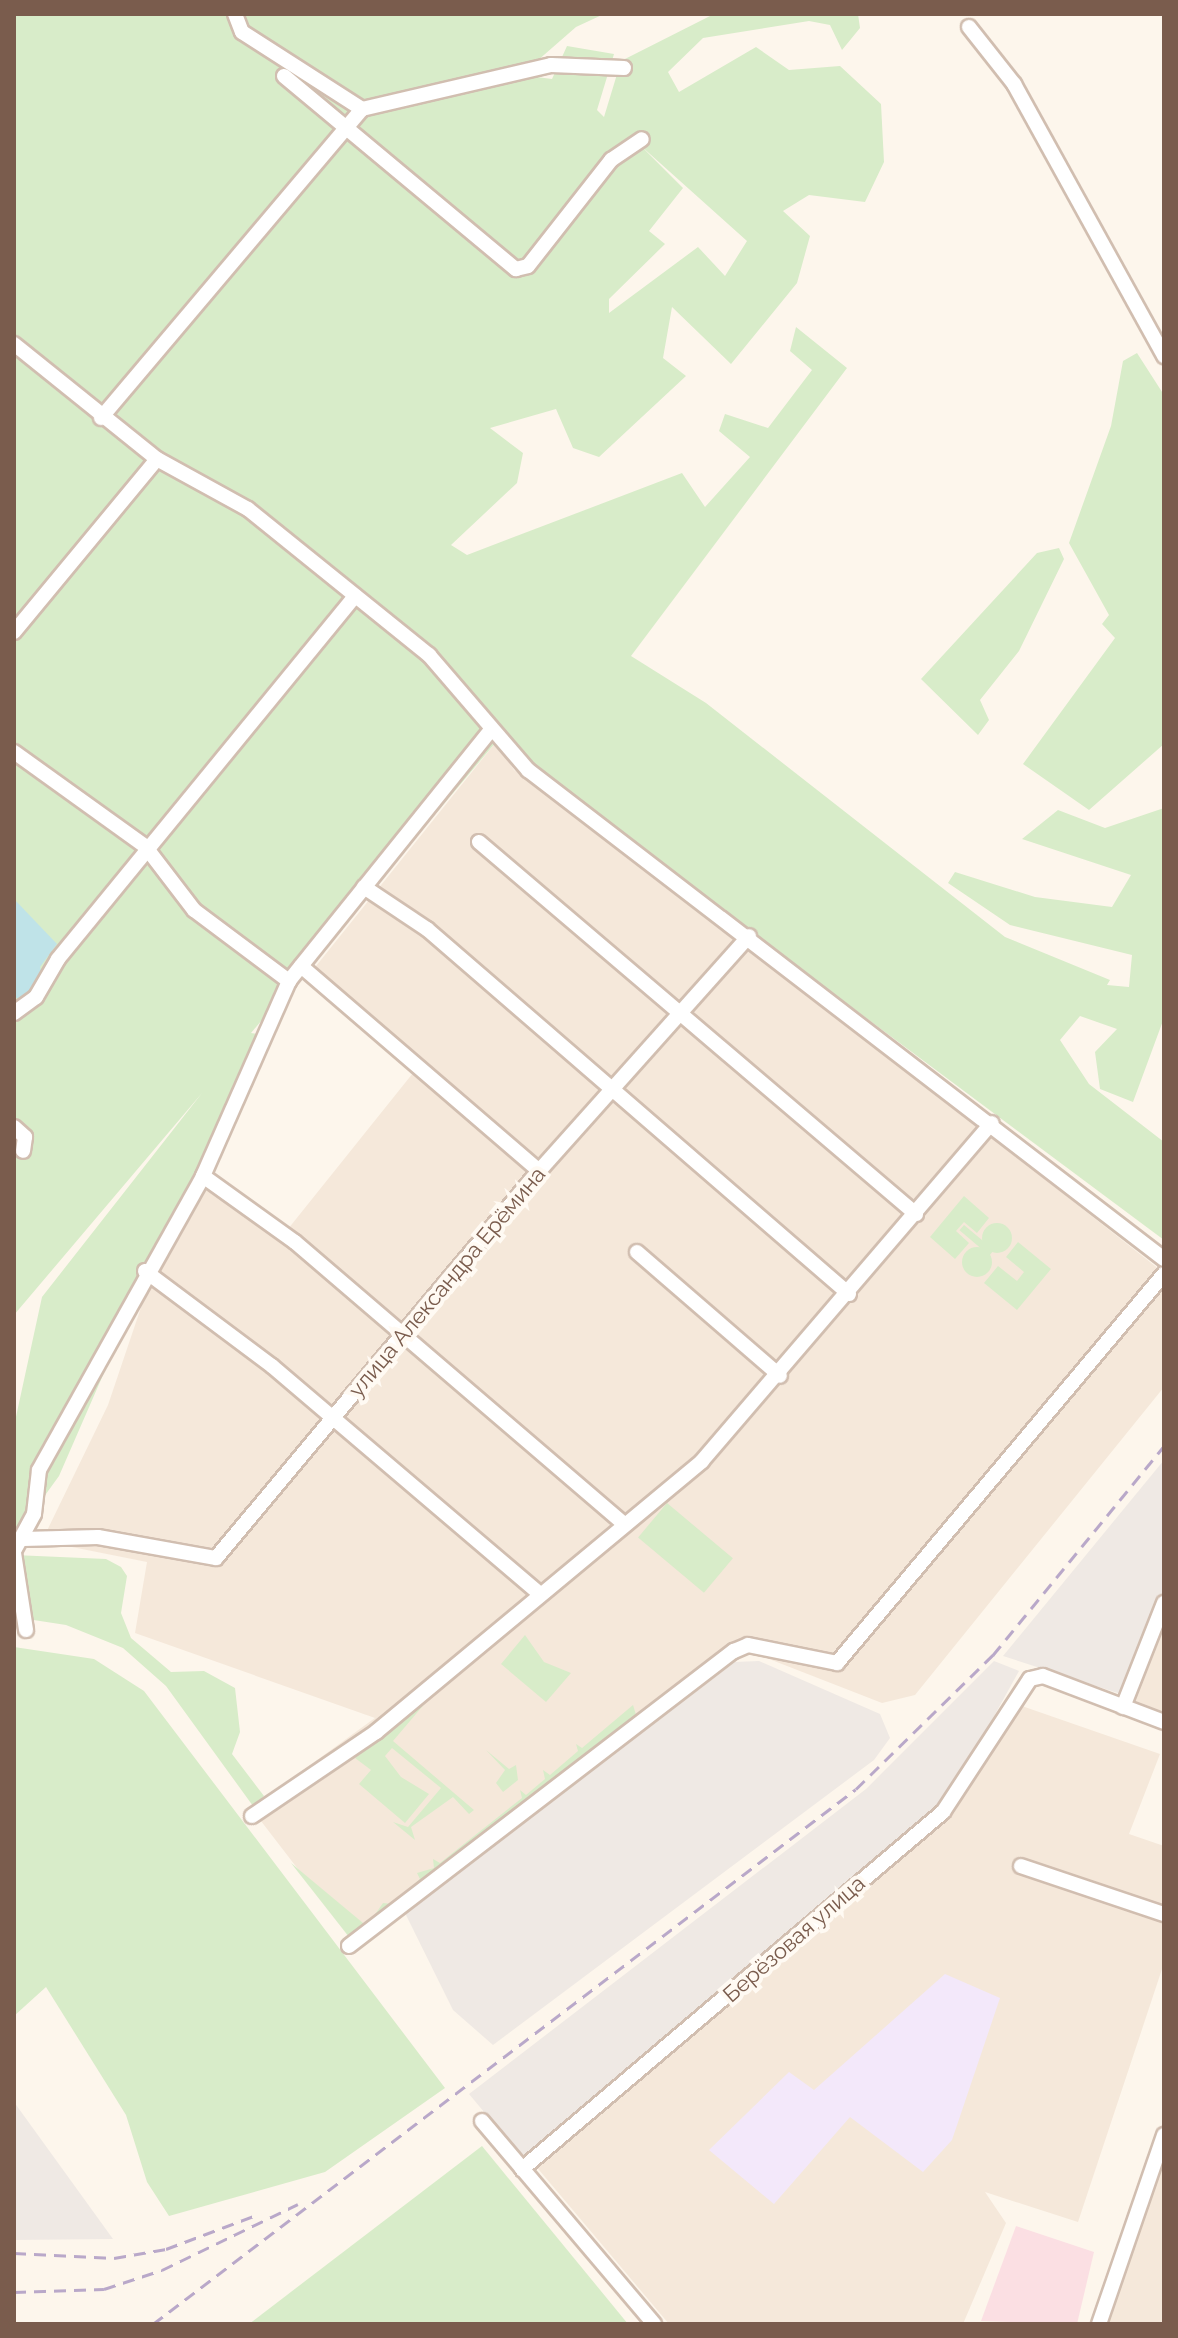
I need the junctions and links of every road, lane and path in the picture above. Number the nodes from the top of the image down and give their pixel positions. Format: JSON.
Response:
{"nodes":[{"id":1,"x":235,"y":14,"type":"edge"},
{"id":2,"x":969,"y":27,"type":"dead end"},
{"id":3,"x":624,"y":68,"type":"dead end"},
{"id":4,"x":284,"y":76,"type":"dead end"},
{"id":5,"x":362,"y":109,"type":"junction"},
{"id":6,"x":344,"y":133,"type":"junction"},
{"id":7,"x":642,"y":139,"type":"dead end"},
{"id":8,"x":14,"y":344,"type":"edge"},
{"id":9,"x":1164,"y":356,"type":"edge"},
{"id":10,"x":101,"y":418,"type":"junction"},
{"id":11,"x":157,"y":459,"type":"junction"},
{"id":12,"x":355,"y":596,"type":"junction"},
{"id":13,"x":14,"y":632,"type":"edge"},
{"id":14,"x":491,"y":730,"type":"junction"},
{"id":15,"x":14,"y":752,"type":"edge"},
{"id":16,"x":479,"y":842,"type":"dead end"},
{"id":17,"x":151,"y":854,"type":"junction"},
{"id":18,"x":364,"y":887,"type":"junction"},
{"id":19,"x":749,"y":936,"type":"junction"},
{"id":20,"x":301,"y":966,"type":"junction"},
{"id":21,"x":289,"y":981,"type":"junction"},
{"id":22,"x":678,"y":1010,"type":"junction"},
{"id":23,"x":14,"y":1013,"type":"edge"},
{"id":24,"x":609,"y":1090,"type":"junction"},
{"id":25,"x":992,"y":1123,"type":"junction"},
{"id":26,"x":14,"y":1127,"type":"edge"},
{"id":27,"x":23,"y":1151,"type":"dead end"},
{"id":28,"x":539,"y":1171,"type":"junction"},
{"id":29,"x":203,"y":1176,"type":"junction"},
{"id":30,"x":916,"y":1214,"type":"junction"},
{"id":31,"x":637,"y":1252,"type":"dead end"},
{"id":32,"x":1164,"y":1259,"type":"edge"},
{"id":33,"x":145,"y":1271,"type":"junction"},
{"id":34,"x":1164,"y":1274,"type":"edge"},
{"id":35,"x":849,"y":1294,"type":"junction"},
{"id":36,"x":405,"y":1339,"type":"junction"},
{"id":37,"x":780,"y":1376,"type":"junction"},
{"id":38,"x":332,"y":1417,"type":"junction"},
{"id":39,"x":624,"y":1524,"type":"junction"},
{"id":40,"x":17,"y":1547,"type":"edge"},
{"id":41,"x":540,"y":1594,"type":"junction"},
{"id":42,"x":1164,"y":1603,"type":"edge"},
{"id":43,"x":26,"y":1630,"type":"dead end"},
{"id":44,"x":1123,"y":1707,"type":"junction"},
{"id":45,"x":1164,"y":1722,"type":"edge"},
{"id":46,"x":252,"y":1816,"type":"dead end"},
{"id":47,"x":1021,"y":1866,"type":"dead end"},
{"id":48,"x":1164,"y":1914,"type":"edge"},
{"id":49,"x":349,"y":1946,"type":"dead end"},
{"id":50,"x":482,"y":2121,"type":"dead end"},
{"id":51,"x":1164,"y":2135,"type":"edge"},
{"id":52,"x":522,"y":2169,"type":"junction"},
{"id":53,"x":654,"y":2324,"type":"edge"},
{"id":54,"x":1099,"y":2324,"type":"edge"}],
"edges":[{"from":1,"to":5,"type":"street"},
{"from":2,"to":9,"type":"street"},
{"from":3,"to":5,"type":"street"},
{"from":4,"to":6,"type":"street"},
{"from":5,"to":6,"type":"street"},
{"from":6,"to":7,"type":"street"},
{"from":6,"to":10,"type":"street"},
{"from":8,"to":10,"type":"street"},
{"from":10,"to":11,"type":"street"},
{"from":11,"to":12,"type":"street"},
{"from":11,"to":13,"type":"street"},
{"from":12,"to":14,"type":"street"},
{"from":12,"to":17,"type":"street"},
{"from":14,"to":18,"type":"street"},
{"from":14,"to":19,"type":"street"},
{"from":15,"to":17,"type":"street"},
{"from":16,"to":22,"type":"street"},
{"from":17,"to":21,"type":"street"},
{"from":17,"to":23,"type":"street"},
{"from":18,"to":20,"type":"street"},
{"from":18,"to":24,"type":"street"},
{"from":19,"to":22,"type":"street","name":"улица Александра Ерёмина"},
{"from":19,"to":25,"type":"street"},
{"from":20,"to":21,"type":"street"},
{"from":20,"to":28,"type":"street"},
{"from":21,"to":29,"type":"street"},
{"from":22,"to":24,"type":"street","name":"улица Александра Ерёмина"},
{"from":22,"to":30,"type":"street"},
{"from":24,"to":28,"type":"street","name":"улица Александра Ерёмина"},
{"from":24,"to":35,"type":"street"},
{"from":25,"to":30,"type":"street"},
{"from":25,"to":32,"type":"street"},
{"from":26,"to":27,"type":"street"},
{"from":28,"to":36,"type":"street","name":"улица Александра Ерёмина"},
{"from":29,"to":33,"type":"street"},
{"from":29,"to":36,"type":"street"},
{"from":30,"to":35,"type":"street"},
{"from":31,"to":37,"type":"street"},
{"from":33,"to":38,"type":"street"},
{"from":33,"to":40,"type":"street"},
{"from":34,"to":49,"type":"street"},
{"from":35,"to":37,"type":"street"},
{"from":36,"to":38,"type":"street","name":"улица Александра Ерёмина"},
{"from":36,"to":39,"type":"street"},
{"from":37,"to":39,"type":"street"},
{"from":38,"to":40,"type":"street","name":"улица Александра Ерёмина"},
{"from":38,"to":41,"type":"street"},
{"from":39,"to":41,"type":"street"},
{"from":40,"to":43,"type":"street"},
{"from":41,"to":46,"type":"street"},
{"from":42,"to":44,"type":"street"},
{"from":44,"to":45,"type":"street"},
{"from":44,"to":52,"type":"street","name":"Берёзовая улица"},
{"from":47,"to":48,"type":"street"},
{"from":50,"to":52,"type":"street"},
{"from":51,"to":54,"type":"street"},
{"from":52,"to":53,"type":"street"}]}
